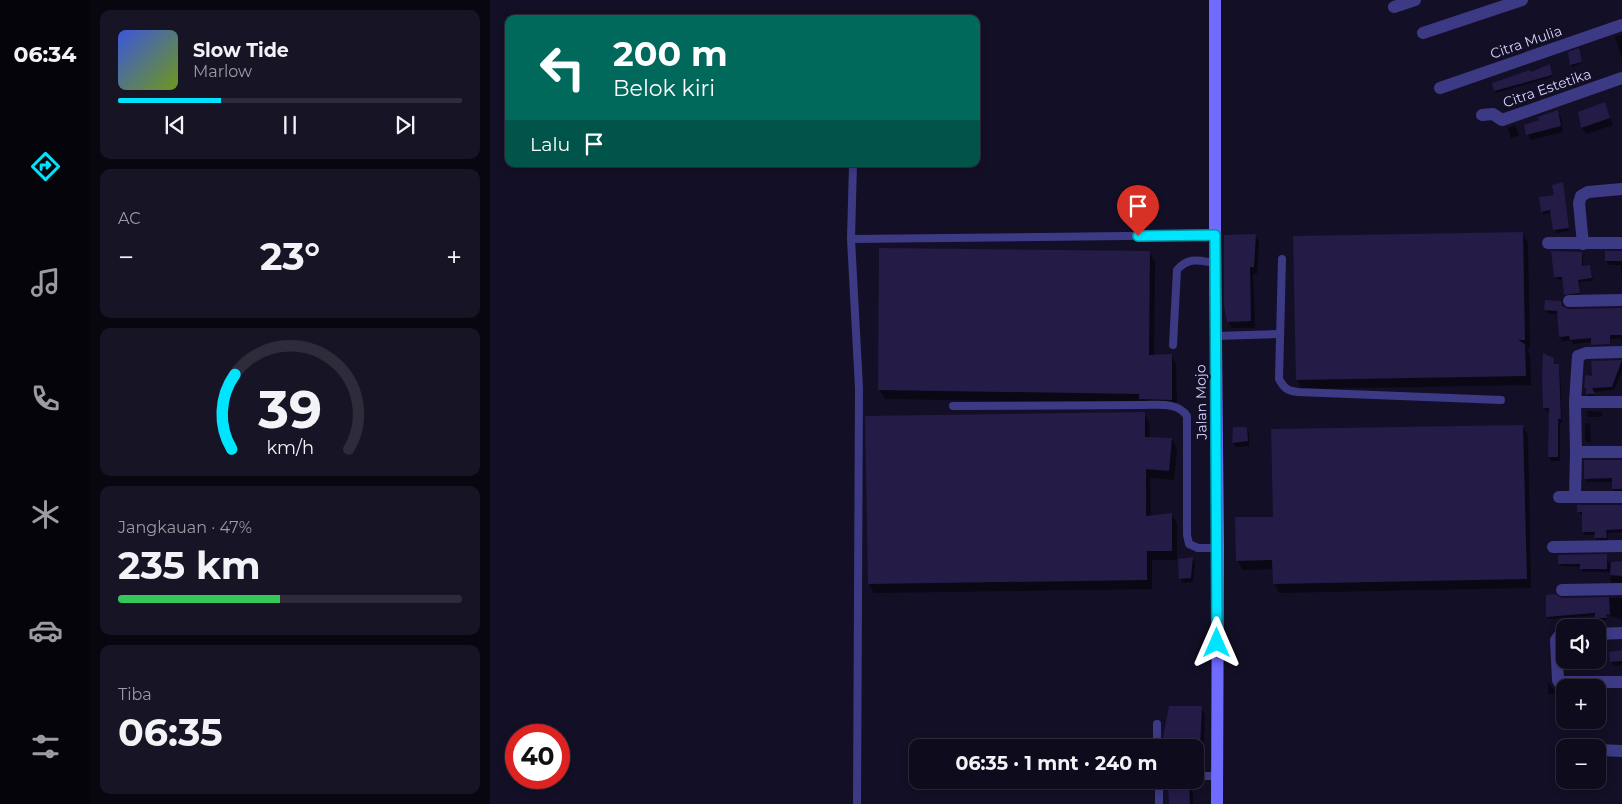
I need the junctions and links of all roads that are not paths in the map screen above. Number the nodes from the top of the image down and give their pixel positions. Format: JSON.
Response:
{"nodes":[{"id":1,"x":1215,"y":0,"type":"edge"},
{"id":2,"x":1415,"y":0,"type":"edge"},
{"id":3,"x":1522,"y":0,"type":"edge"},
{"id":4,"x":1394,"y":7,"type":"dead end"},
{"id":5,"x":1622,"y":25,"type":"edge"},
{"id":6,"x":1422,"y":33,"type":"dead end"},
{"id":7,"x":1622,"y":78,"type":"edge"},
{"id":8,"x":1440,"y":88,"type":"dead end"},
{"id":9,"x":1482,"y":115,"type":"dead end"},
{"id":10,"x":853,"y":167,"type":"edge"},
{"id":11,"x":1622,"y":189,"type":"edge"},
{"id":12,"x":1215,"y":235,"type":"junction"},
{"id":13,"x":851,"y":239,"type":"junction"},
{"id":14,"x":1548,"y":243,"type":"dead end"},
{"id":15,"x":1622,"y":243,"type":"edge"},
{"id":16,"x":1583,"y":244,"type":"junction"},
{"id":17,"x":1282,"y":259,"type":"dead end"},
{"id":18,"x":1216,"y":263,"type":"junction"},
{"id":19,"x":1622,"y":300,"type":"edge"},
{"id":20,"x":1569,"y":301,"type":"dead end"},
{"id":21,"x":1280,"y":334,"type":"junction"},
{"id":22,"x":1216,"y":336,"type":"junction"},
{"id":23,"x":1173,"y":345,"type":"dead end"},
{"id":24,"x":1622,"y":352,"type":"edge"},
{"id":25,"x":1501,"y":400,"type":"dead end"},
{"id":26,"x":1575,"y":402,"type":"junction"},
{"id":27,"x":1622,"y":402,"type":"edge"},
{"id":28,"x":953,"y":406,"type":"dead end"},
{"id":29,"x":1576,"y":452,"type":"junction"},
{"id":30,"x":1622,"y":452,"type":"edge"},
{"id":31,"x":1559,"y":497,"type":"dead end"},
{"id":32,"x":1575,"y":497,"type":"junction"},
{"id":33,"x":1622,"y":497,"type":"edge"},
{"id":34,"x":1622,"y":546,"type":"edge"},
{"id":35,"x":1553,"y":547,"type":"dead end"},
{"id":36,"x":1218,"y":548,"type":"junction"},
{"id":37,"x":1622,"y":589,"type":"edge"},
{"id":38,"x":1562,"y":590,"type":"dead end"},
{"id":39,"x":1606,"y":634,"type":"edge"},
{"id":40,"x":1622,"y":634,"type":"edge"},
{"id":41,"x":1557,"y":669,"type":"edge"},
{"id":42,"x":1622,"y":682,"type":"edge"},
{"id":43,"x":1157,"y":724,"type":"dead end"},
{"id":44,"x":1158,"y":739,"type":"edge"},
{"id":45,"x":1606,"y":750,"type":"edge"},
{"id":46,"x":1622,"y":751,"type":"edge"},
{"id":47,"x":1204,"y":776,"type":"edge"},
{"id":48,"x":1217,"y":776,"type":"junction"},
{"id":49,"x":1159,"y":789,"type":"edge"},
{"id":50,"x":857,"y":804,"type":"edge"},
{"id":51,"x":1159,"y":804,"type":"edge"},
{"id":52,"x":1217,"y":804,"type":"edge"}],
"edges":[{"from":1,"to":12,"type":"street","name":"Jalan Mojo"},
{"from":2,"to":4,"type":"street"},
{"from":3,"to":6,"type":"street"},
{"from":5,"to":8,"type":"street","name":"Citra Mulia"},
{"from":7,"to":9,"type":"street","name":"Citra Estetika"},
{"from":10,"to":13,"type":"lane"},
{"from":11,"to":16,"type":"street"},
{"from":12,"to":13,"type":"lane"},
{"from":12,"to":18,"type":"street","name":"Jalan Mojo"},
{"from":13,"to":50,"type":"lane"},
{"from":14,"to":16,"type":"street"},
{"from":15,"to":16,"type":"street"},
{"from":17,"to":21,"type":"lane"},
{"from":18,"to":22,"type":"street","name":"Jalan Mojo"},
{"from":18,"to":23,"type":"lane"},
{"from":19,"to":20,"type":"street"},
{"from":21,"to":22,"type":"lane"},
{"from":21,"to":25,"type":"lane"},
{"from":22,"to":36,"type":"street","name":"Jalan Mojo"},
{"from":24,"to":26,"type":"street"},
{"from":26,"to":27,"type":"street"},
{"from":26,"to":29,"type":"street"},
{"from":28,"to":36,"type":"lane"},
{"from":29,"to":30,"type":"street"},
{"from":29,"to":32,"type":"street"},
{"from":31,"to":32,"type":"street"},
{"from":32,"to":33,"type":"street"},
{"from":34,"to":35,"type":"street"},
{"from":36,"to":48,"type":"street","name":"Jalan Mojo"},
{"from":37,"to":38,"type":"street"},
{"from":39,"to":40,"type":"street"},
{"from":41,"to":42,"type":"street"},
{"from":43,"to":44,"type":"lane"},
{"from":45,"to":46,"type":"street"},
{"from":47,"to":48,"type":"lane"},
{"from":48,"to":52,"type":"street","name":"Jalan Mojo"},
{"from":49,"to":51,"type":"lane"}]}
